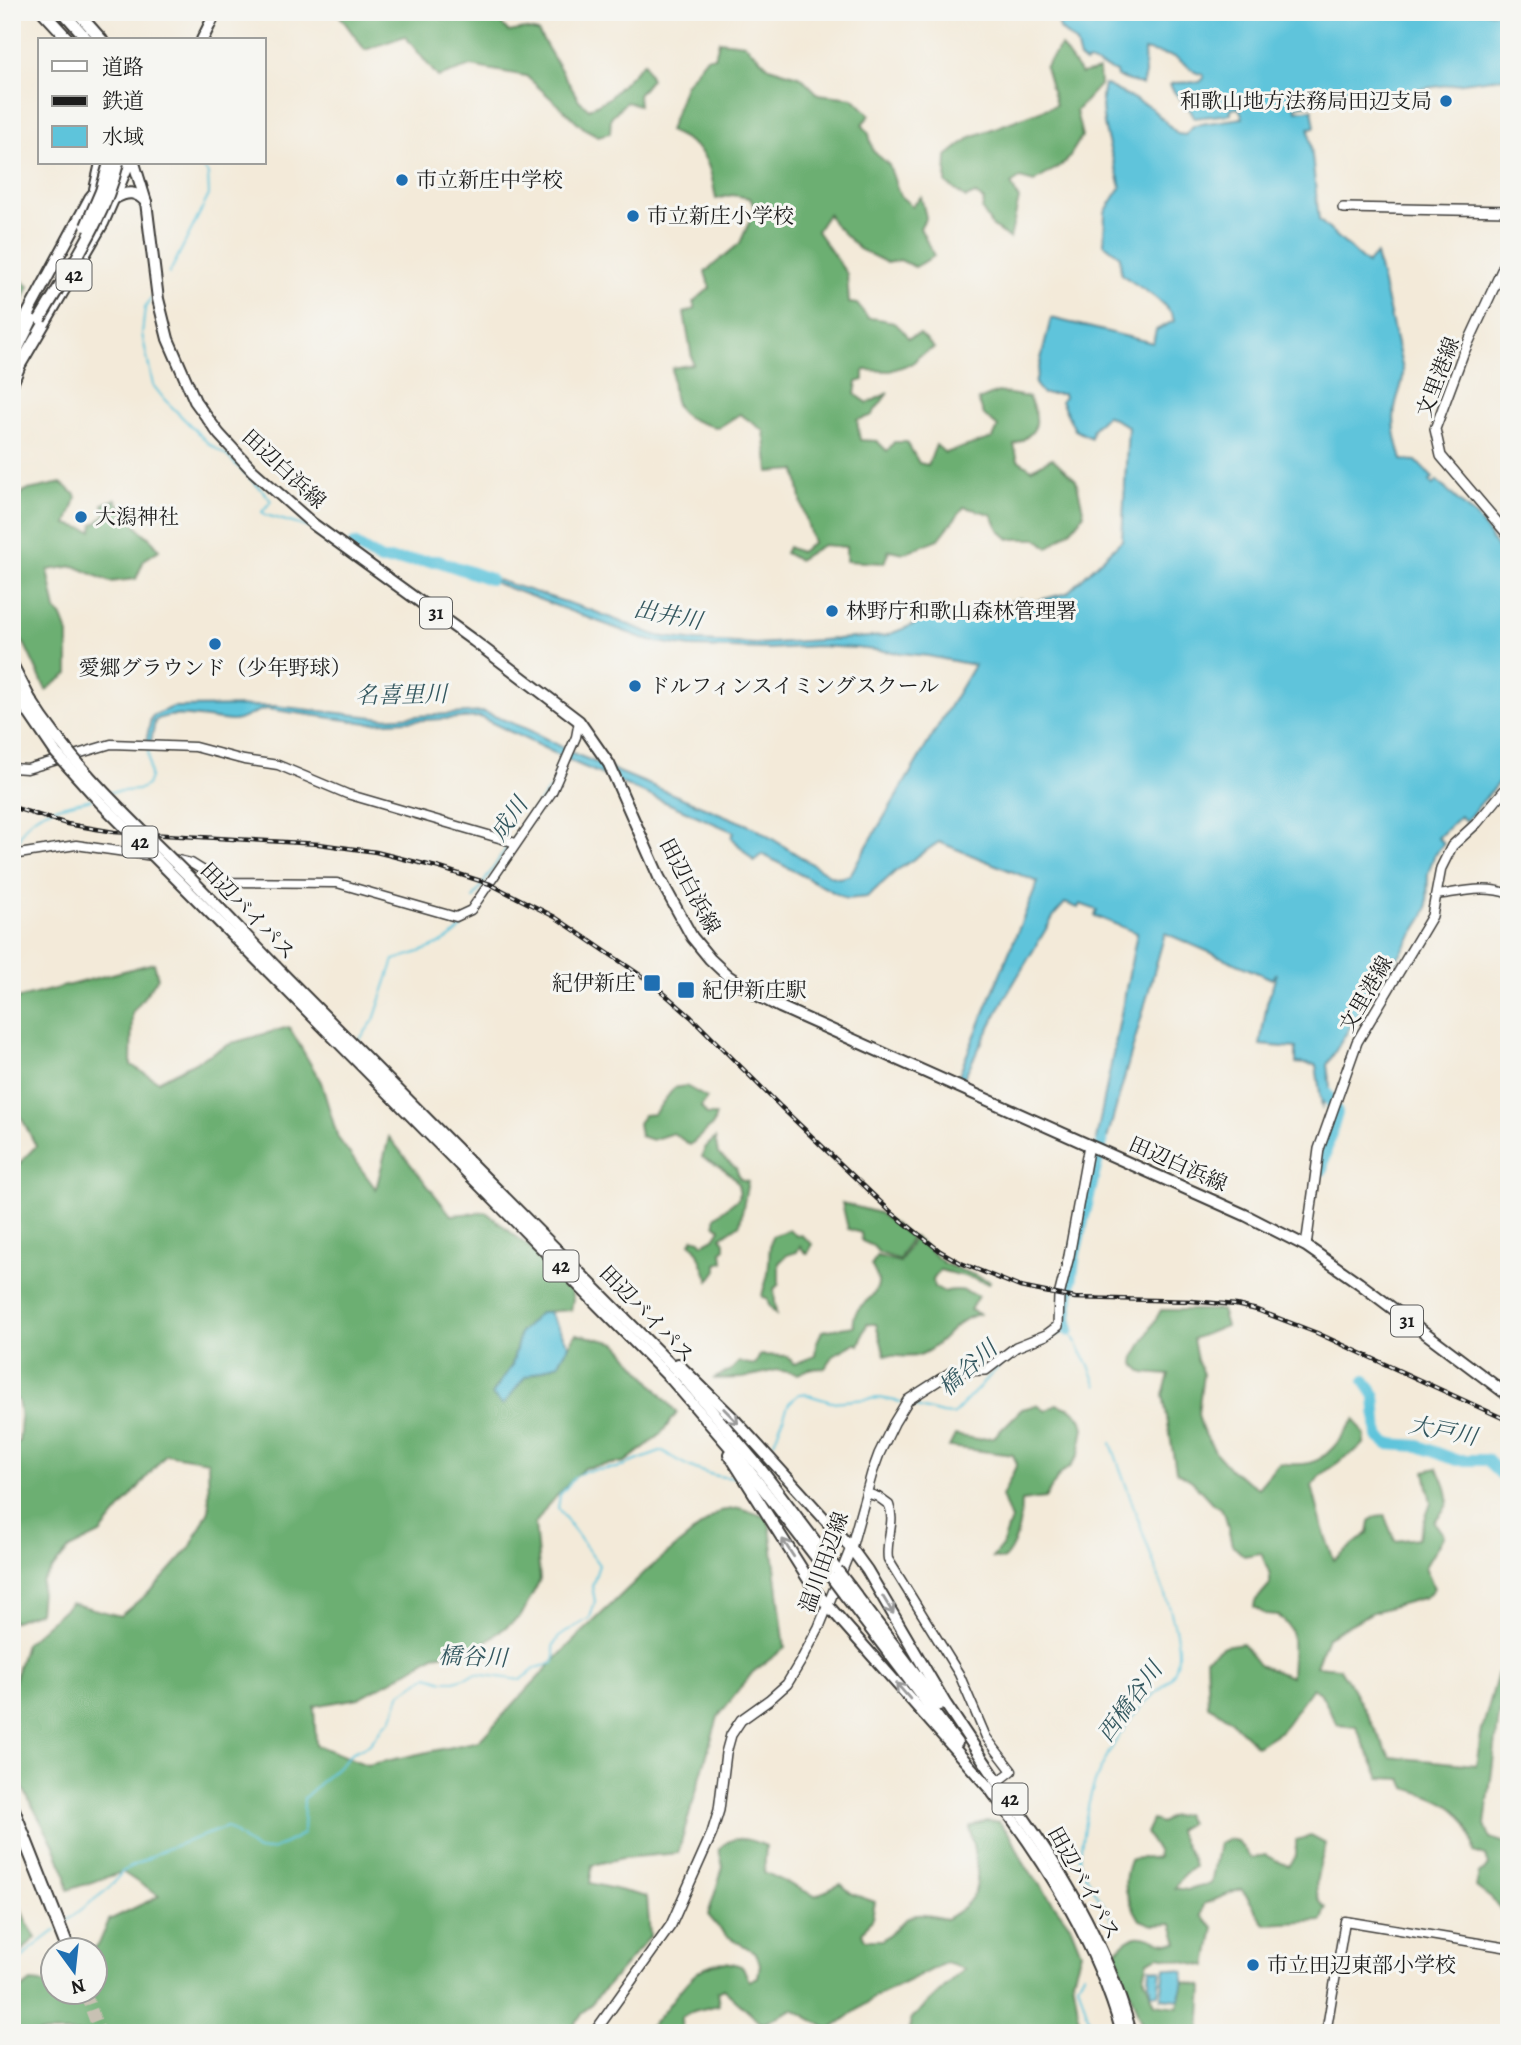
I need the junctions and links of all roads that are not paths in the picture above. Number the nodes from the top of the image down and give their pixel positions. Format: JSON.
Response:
{"nodes":[{"id":1,"x":43,"y":12,"type":"edge"},
{"id":2,"x":54,"y":12,"type":"edge"},
{"id":3,"x":63,"y":12,"type":"edge"},
{"id":4,"x":77,"y":12,"type":"edge"},
{"id":5,"x":216,"y":12,"type":"edge"},
{"id":6,"x":67,"y":38,"type":"edge"},
{"id":7,"x":76,"y":38,"type":"edge"},
{"id":8,"x":86,"y":38,"type":"edge"},
{"id":9,"x":101,"y":38,"type":"edge"},
{"id":10,"x":203,"y":38,"type":"edge"},
{"id":11,"x":101,"y":164,"type":"edge"},
{"id":12,"x":109,"y":164,"type":"edge"},
{"id":13,"x":119,"y":164,"type":"edge"},
{"id":14,"x":120,"y":164,"type":"edge"},
{"id":15,"x":132,"y":164,"type":"edge"},
{"id":16,"x":132,"y":164,"type":"edge"},
{"id":17,"x":93,"y":195,"type":"junction"},
{"id":18,"x":115,"y":198,"type":"junction"},
{"id":19,"x":146,"y":201,"type":"junction"},
{"id":20,"x":1343,"y":208,"type":"dead end"},
{"id":21,"x":1509,"y":211,"type":"edge"},
{"id":22,"x":1509,"y":255,"type":"edge"},
{"id":23,"x":37,"y":317,"type":"junction"},
{"id":24,"x":12,"y":343,"type":"edge"},
{"id":25,"x":12,"y":360,"type":"edge"},
{"id":26,"x":12,"y":370,"type":"edge"},
{"id":27,"x":12,"y":384,"type":"edge"},
{"id":28,"x":1509,"y":536,"type":"edge"},
{"id":29,"x":12,"y":664,"type":"edge"},
{"id":30,"x":12,"y":686,"type":"edge"},
{"id":31,"x":26,"y":701,"type":"junction"},
{"id":32,"x":579,"y":722,"type":"junction"},
{"id":33,"x":12,"y":768,"type":"edge"},
{"id":34,"x":1509,"y":785,"type":"edge"},
{"id":35,"x":516,"y":843,"type":"junction"},
{"id":36,"x":12,"y":855,"type":"edge"},
{"id":37,"x":1509,"y":894,"type":"edge"},
{"id":38,"x":1437,"y":895,"type":"junction"},
{"id":39,"x":272,"y":970,"type":"junction"},
{"id":40,"x":1091,"y":1146,"type":"junction"},
{"id":41,"x":1307,"y":1246,"type":"junction"},
{"id":42,"x":627,"y":1320,"type":"junction"},
{"id":43,"x":672,"y":1380,"type":"junction"},
{"id":44,"x":1509,"y":1396,"type":"edge"},
{"id":45,"x":867,"y":1493,"type":"junction"},
{"id":46,"x":851,"y":1548,"type":"junction"},
{"id":47,"x":835,"y":1574,"type":"junction"},
{"id":48,"x":828,"y":1603,"type":"junction"},
{"id":49,"x":999,"y":1789,"type":"junction"},
{"id":50,"x":12,"y":1807,"type":"edge"},
{"id":51,"x":64,"y":1937,"type":"edge"},
{"id":52,"x":1509,"y":1948,"type":"edge"},
{"id":53,"x":594,"y":2033,"type":"edge"},
{"id":54,"x":1122,"y":2033,"type":"edge"},
{"id":55,"x":1131,"y":2033,"type":"edge"},
{"id":56,"x":1326,"y":2033,"type":"edge"}],
"edges":[{"from":1,"to":6,"type":"main road"},
{"from":2,"to":7,"type":"main road"},
{"from":3,"to":8,"type":"main road"},
{"from":4,"to":9,"type":"main road"},
{"from":5,"to":10,"type":"main road"},
{"from":11,"to":17,"type":"main road","number":"42"},
{"from":12,"to":23,"type":"main road","number":"42","bridge":true},
{"from":13,"to":17,"type":"main road","number":"42"},
{"from":14,"to":23,"type":"main road","number":"42","bridge":true},
{"from":15,"to":18,"type":"main road","number":"42"},
{"from":16,"to":19,"type":"main road","name":"田辺白浜線","number":"31"},
{"from":17,"to":24,"type":"main road","number":"42"},
{"from":18,"to":19,"type":"main road"},
{"from":18,"to":27,"type":"main road","number":"42"},
{"from":19,"to":32,"type":"main road","name":"田辺白浜線","number":"31"},
{"from":20,"to":21,"type":"main road"},
{"from":22,"to":28,"type":"main road","name":"文里港線"},
{"from":23,"to":25,"type":"main road","number":"42"},
{"from":23,"to":26,"type":"main road","number":"42"},
{"from":29,"to":31,"type":"main road","name":"田辺バイパス","number":"42"},
{"from":30,"to":31,"type":"main road","name":"田辺バイパス","number":"42"},
{"from":31,"to":39,"type":"main road","name":"田辺バイパス","number":"42","bridge":true},
{"from":32,"to":35,"type":"street"},
{"from":32,"to":40,"type":"main road","name":"田辺白浜線","number":"31"},
{"from":33,"to":35,"type":"street"},
{"from":34,"to":38,"type":"main road","name":"文里港線"},
{"from":35,"to":36,"type":"street"},
{"from":37,"to":38,"type":"street"},
{"from":38,"to":41,"type":"main road","name":"文里港線"},
{"from":39,"to":42,"type":"main road","name":"田辺バイパス","number":"42"},
{"from":39,"to":43,"type":"main road","name":"田辺バイパス","number":"42"},
{"from":40,"to":41,"type":"main road","name":"田辺白浜線","number":"31"},
{"from":40,"to":45,"type":"main road","name":"温川田辺線"},
{"from":41,"to":44,"type":"main road","name":"田辺白浜線","number":"31"},
{"from":42,"to":46,"type":"main road","one_way":true},
{"from":42,"to":47,"type":"main road","name":"田辺バイパス","number":"42"},
{"from":43,"to":47,"type":"main road","name":"田辺バイパス","number":"42"},
{"from":48,"to":43,"type":"main road","one_way":true},
{"from":45,"to":46,"type":"main road","name":"温川田辺線"},
{"from":45,"to":49,"type":"street"},
{"from":46,"to":48,"type":"main road","name":"温川田辺線"},
{"from":46,"to":49,"type":"main road","one_way":true},
{"from":47,"to":49,"type":"main road","name":"田辺バイパス","number":"42","bridge":true},
{"from":49,"to":48,"type":"main road","one_way":true},
{"from":48,"to":53,"type":"main road","name":"温川田辺線"},
{"from":49,"to":54,"type":"main road","name":"田辺バイパス","number":"42"},
{"from":49,"to":55,"type":"main road","name":"田辺バイパス","number":"42"},
{"from":50,"to":51,"type":"highway"},
{"from":52,"to":56,"type":"street"}]}
